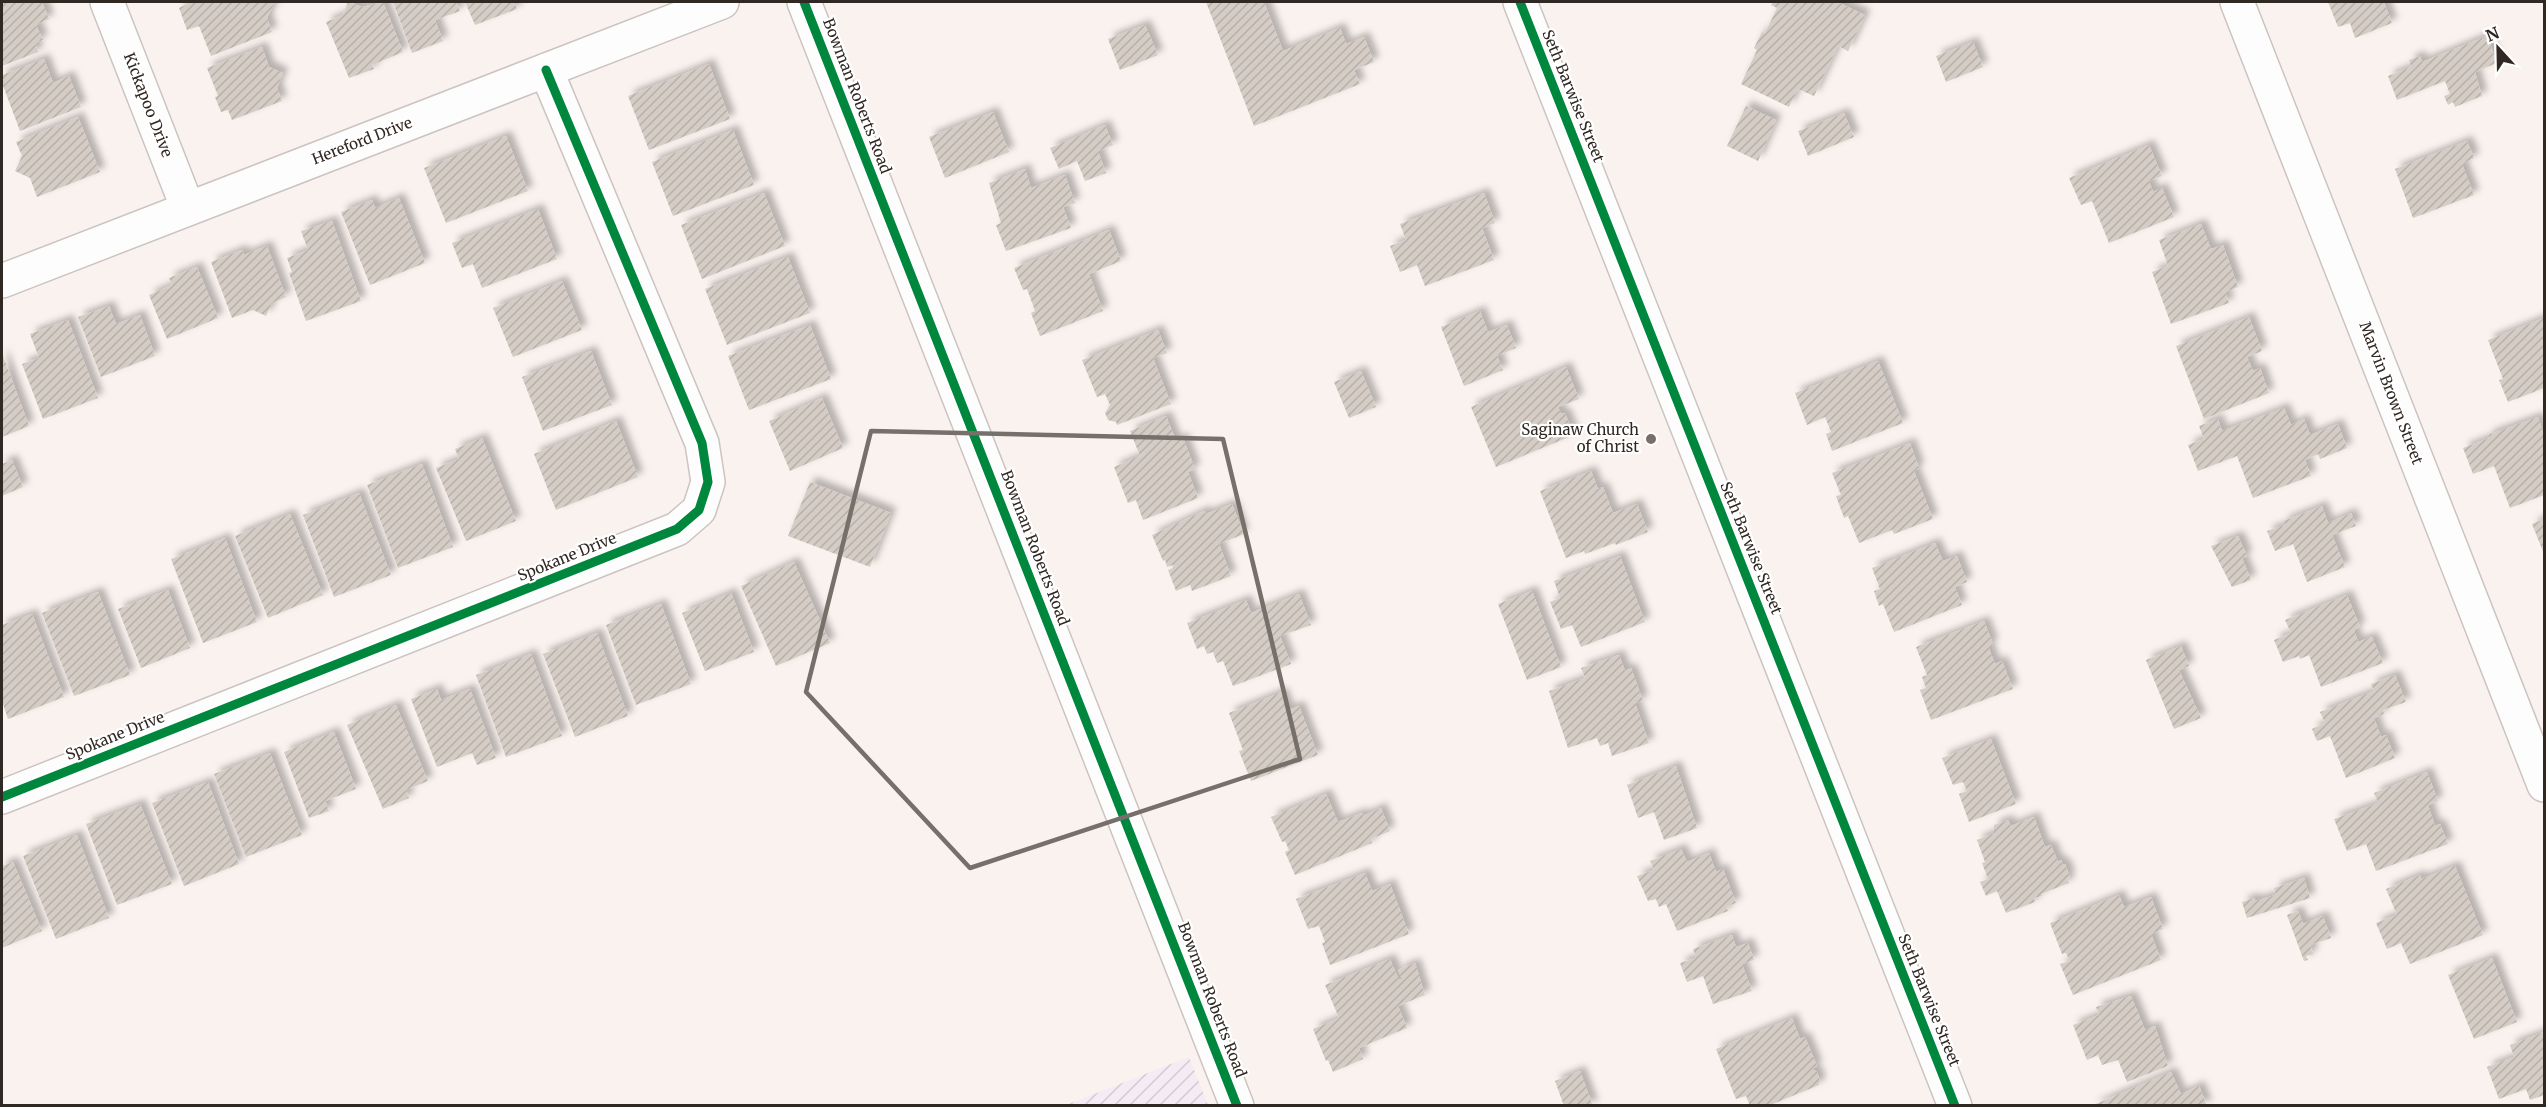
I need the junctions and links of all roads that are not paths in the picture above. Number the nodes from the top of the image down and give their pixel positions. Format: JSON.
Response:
{"nodes":[{"id":1,"x":107,"y":2,"type":"edge"},
{"id":2,"x":722,"y":2,"type":"edge"},
{"id":3,"x":804,"y":2,"type":"edge"},
{"id":4,"x":1520,"y":2,"type":"edge"},
{"id":5,"x":2237,"y":2,"type":"edge"},
{"id":6,"x":546,"y":70,"type":"junction"},
{"id":7,"x":188,"y":209,"type":"junction"},
{"id":8,"x":2,"y":281,"type":"edge"},
{"id":9,"x":2544,"y":785,"type":"edge"},
{"id":10,"x":2,"y":797,"type":"edge"},
{"id":11,"x":1237,"y":1106,"type":"edge"},
{"id":12,"x":1955,"y":1106,"type":"edge"}],
"edges":[{"from":1,"to":7,"type":"street","name":"Kickapoo Drive"},
{"from":2,"to":6,"type":"street","name":"Hereford Drive"},
{"from":3,"to":11,"type":"street","name":"Bowman Roberts Road"},
{"from":4,"to":12,"type":"street","name":"Seth Barwise Street"},
{"from":5,"to":9,"type":"street","name":"Marvin Brown Street"},
{"from":6,"to":7,"type":"street","name":"Hereford Drive"},
{"from":6,"to":10,"type":"street","name":"Spokane Drive"},
{"from":7,"to":8,"type":"street","name":"Hereford Drive"}]}
